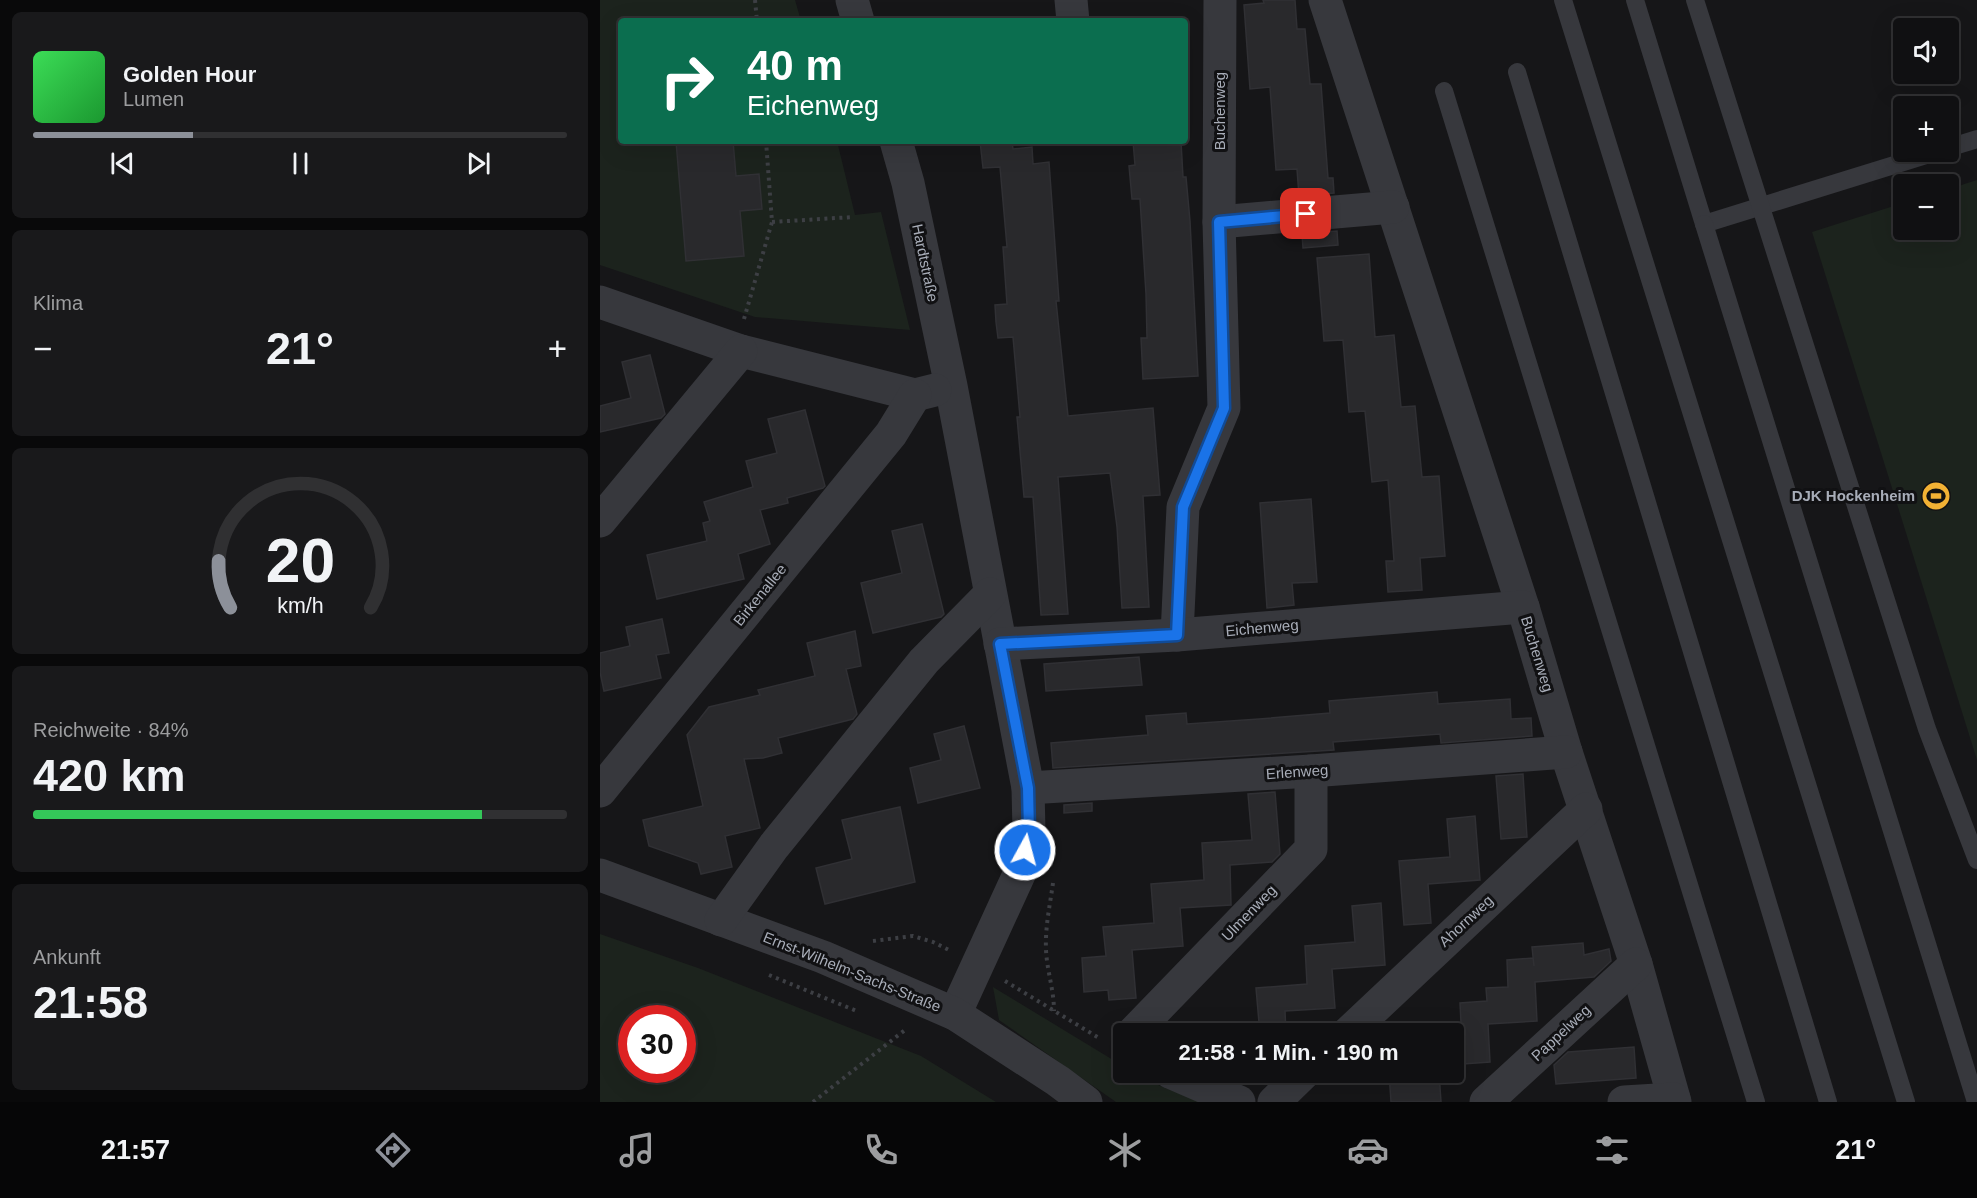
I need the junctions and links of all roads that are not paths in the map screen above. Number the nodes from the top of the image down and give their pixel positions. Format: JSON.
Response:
{"nodes":[{"id":1,"x":852,"y":0,"type":"edge"},
{"id":2,"x":1071,"y":0,"type":"edge"},
{"id":3,"x":1220,"y":0,"type":"edge"},
{"id":4,"x":1324,"y":0,"type":"edge"},
{"id":5,"x":1563,"y":0,"type":"edge"},
{"id":6,"x":1635,"y":0,"type":"edge"},
{"id":7,"x":1695,"y":0,"type":"edge"},
{"id":8,"x":857,"y":18,"type":"edge"},
{"id":9,"x":1072,"y":18,"type":"edge"},
{"id":10,"x":1517,"y":72,"type":"dead end"},
{"id":11,"x":1444,"y":91,"type":"dead end"},
{"id":12,"x":1977,"y":139,"type":"edge"},
{"id":13,"x":897,"y":144,"type":"edge"},
{"id":14,"x":1959,"y":145,"type":"edge"},
{"id":15,"x":1904,"y":162,"type":"edge"},
{"id":16,"x":1762,"y":206,"type":"junction"},
{"id":17,"x":1393,"y":207,"type":"junction"},
{"id":18,"x":1219,"y":222,"type":"junction"},
{"id":19,"x":1704,"y":224,"type":"junction"},
{"id":20,"x":600,"y":302,"type":"edge"},
{"id":21,"x":738,"y":350,"type":"junction"},
{"id":22,"x":951,"y":386,"type":"junction"},
{"id":23,"x":915,"y":395,"type":"junction"},
{"id":24,"x":600,"y":521,"type":"edge"},
{"id":25,"x":990,"y":594,"type":"junction"},
{"id":26,"x":1523,"y":608,"type":"junction"},
{"id":27,"x":1177,"y":635,"type":"junction"},
{"id":28,"x":1000,"y":644,"type":"junction"},
{"id":29,"x":1566,"y":752,"type":"junction"},
{"id":30,"x":1311,"y":771,"type":"junction"},
{"id":31,"x":1028,"y":788,"type":"junction"},
{"id":32,"x":600,"y":791,"type":"edge"},
{"id":33,"x":1586,"y":809,"type":"junction"},
{"id":34,"x":1977,"y":860,"type":"edge"},
{"id":35,"x":600,"y":875,"type":"edge"},
{"id":36,"x":721,"y":920,"type":"junction"},
{"id":37,"x":1636,"y":964,"type":"junction"},
{"id":38,"x":955,"y":1014,"type":"junction"},
{"id":39,"x":1145,"y":1023,"type":"edge"},
{"id":40,"x":1359,"y":1023,"type":"edge"},
{"id":41,"x":1195,"y":1083,"type":"edge"},
{"id":42,"x":1294,"y":1083,"type":"edge"},
{"id":43,"x":1675,"y":1101,"type":"edge"},
{"id":44,"x":1086,"y":1102,"type":"edge"},
{"id":45,"x":1239,"y":1102,"type":"edge"},
{"id":46,"x":1274,"y":1102,"type":"edge"},
{"id":47,"x":1486,"y":1102,"type":"edge"},
{"id":48,"x":1624,"y":1102,"type":"edge"},
{"id":49,"x":1756,"y":1102,"type":"edge"},
{"id":50,"x":1828,"y":1102,"type":"edge"},
{"id":51,"x":1906,"y":1102,"type":"edge"},
{"id":52,"x":1976,"y":1102,"type":"edge"}],
"edges":[{"from":1,"to":8,"type":"street"},
{"from":2,"to":9,"type":"street"},
{"from":3,"to":18,"type":"street","name":"Buchenweg"},
{"from":4,"to":17,"type":"street","name":"Buchenweg"},
{"from":5,"to":51,"type":"lane"},
{"from":6,"to":19,"type":"lane"},
{"from":7,"to":16,"type":"lane"},
{"from":10,"to":50,"type":"lane"},
{"from":11,"to":49,"type":"lane"},
{"from":12,"to":14,"type":"lane"},
{"from":13,"to":22,"type":"street","name":"Hardtstraße"},
{"from":15,"to":16,"type":"lane"},
{"from":16,"to":19,"type":"lane"},
{"from":16,"to":34,"type":"lane"},
{"from":17,"to":18,"type":"street"},
{"from":17,"to":26,"type":"street","name":"Buchenweg"},
{"from":18,"to":27,"type":"street","name":"Buchenweg"},
{"from":19,"to":52,"type":"lane"},
{"from":20,"to":21,"type":"street"},
{"from":21,"to":23,"type":"street"},
{"from":21,"to":24,"type":"street"},
{"from":22,"to":23,"type":"street"},
{"from":22,"to":25,"type":"street"},
{"from":23,"to":32,"type":"street","name":"Birkenallee"},
{"from":25,"to":28,"type":"street"},
{"from":25,"to":36,"type":"street"},
{"from":26,"to":27,"type":"street","name":"Eichenweg"},
{"from":26,"to":29,"type":"street","name":"Buchenweg"},
{"from":27,"to":28,"type":"street","name":"Eichenweg"},
{"from":28,"to":31,"type":"street"},
{"from":29,"to":30,"type":"street","name":"Erlenweg"},
{"from":29,"to":33,"type":"street","name":"Buchenweg"},
{"from":30,"to":31,"type":"street","name":"Erlenweg"},
{"from":30,"to":39,"type":"street","name":"Ulmenweg"},
{"from":31,"to":38,"type":"street"},
{"from":33,"to":37,"type":"street","name":"Buchenweg"},
{"from":33,"to":40,"type":"street","name":"Ahornweg"},
{"from":35,"to":36,"type":"street","name":"Ernst-Wilhelm-Sachs-Straße"},
{"from":36,"to":38,"type":"street","name":"Ernst-Wilhelm-Sachs-Straße"},
{"from":37,"to":43,"type":"street","name":"Buchenweg"},
{"from":37,"to":47,"type":"street","name":"Pappelweg"},
{"from":38,"to":44,"type":"street","name":"Ernst-Wilhelm-Sachs-Straße"},
{"from":41,"to":45,"type":"street"},
{"from":42,"to":46,"type":"street"},
{"from":43,"to":48,"type":"street"}]}
